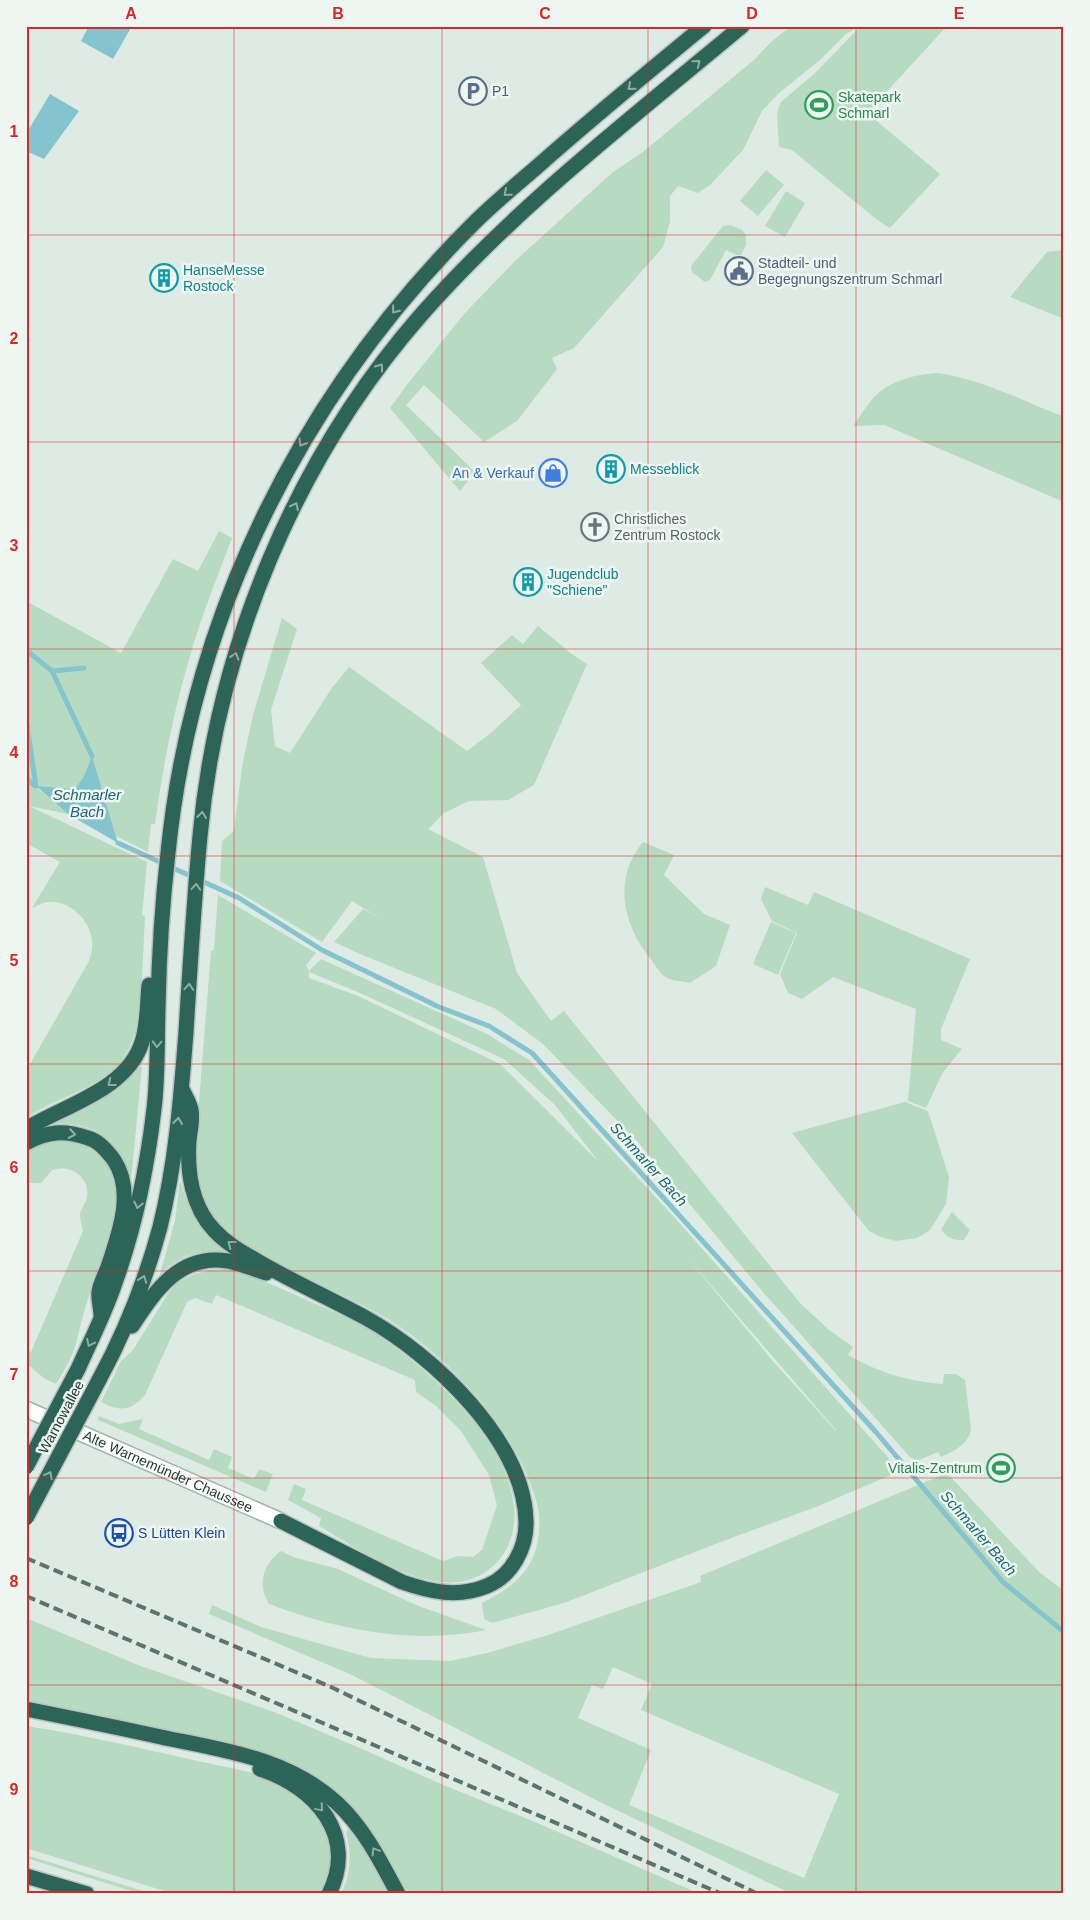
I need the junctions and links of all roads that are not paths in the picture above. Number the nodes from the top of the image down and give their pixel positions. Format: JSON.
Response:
{"nodes":[{"id":1,"x":686,"y":26,"type":"edge"},
{"id":2,"x":704,"y":26,"type":"edge"},
{"id":3,"x":742,"y":26,"type":"edge"},
{"id":4,"x":668,"y":56,"type":"junction"},
{"id":5,"x":160,"y":943,"type":"junction"},
{"id":6,"x":182,"y":1088,"type":"junction"},
{"id":7,"x":26,"y":1130,"type":"edge"},
{"id":8,"x":26,"y":1144,"type":"edge"},
{"id":9,"x":287,"y":1279,"type":"junction"},
{"id":10,"x":102,"y":1317,"type":"junction"},
{"id":11,"x":111,"y":1357,"type":"junction"},
{"id":12,"x":26,"y":1409,"type":"edge"},
{"id":13,"x":26,"y":1467,"type":"edge"},
{"id":14,"x":26,"y":1518,"type":"edge"},
{"id":15,"x":281,"y":1522,"type":"joint"},
{"id":16,"x":26,"y":1709,"type":"edge"},
{"id":17,"x":26,"y":1718,"type":"edge"},
{"id":18,"x":26,"y":1876,"type":"edge"},
{"id":19,"x":87,"y":1894,"type":"edge"},
{"id":20,"x":330,"y":1894,"type":"edge"},
{"id":21,"x":398,"y":1894,"type":"edge"}],
"edges":[{"from":1,"to":4,"type":"highway"},
{"from":2,"to":4,"type":"highway"},
{"from":6,"to":3,"type":"highway","one_way":true},
{"from":4,"to":5,"type":"highway","one_way":true},
{"from":5,"to":7,"type":"highway","one_way":true},
{"from":5,"to":10,"type":"highway","name":"Warnowallee","one_way":true},
{"from":9,"to":6,"type":"highway","one_way":true},
{"from":11,"to":6,"type":"highway","one_way":true},
{"from":8,"to":10,"type":"highway","one_way":true},
{"from":9,"to":11,"type":"highway"},
{"from":9,"to":15,"type":"highway"},
{"from":10,"to":13,"type":"highway","name":"Warnowallee","one_way":true,"bridge":true},
{"from":14,"to":11,"type":"highway","name":"Warnowallee","one_way":true,"bridge":true},
{"from":12,"to":15,"type":"street","name":"Alte Warnemünder Chaussee"},
{"from":21,"to":16,"type":"highway","one_way":true},
{"from":17,"to":20,"type":"highway","one_way":true},
{"from":18,"to":19,"type":"highway"}]}
